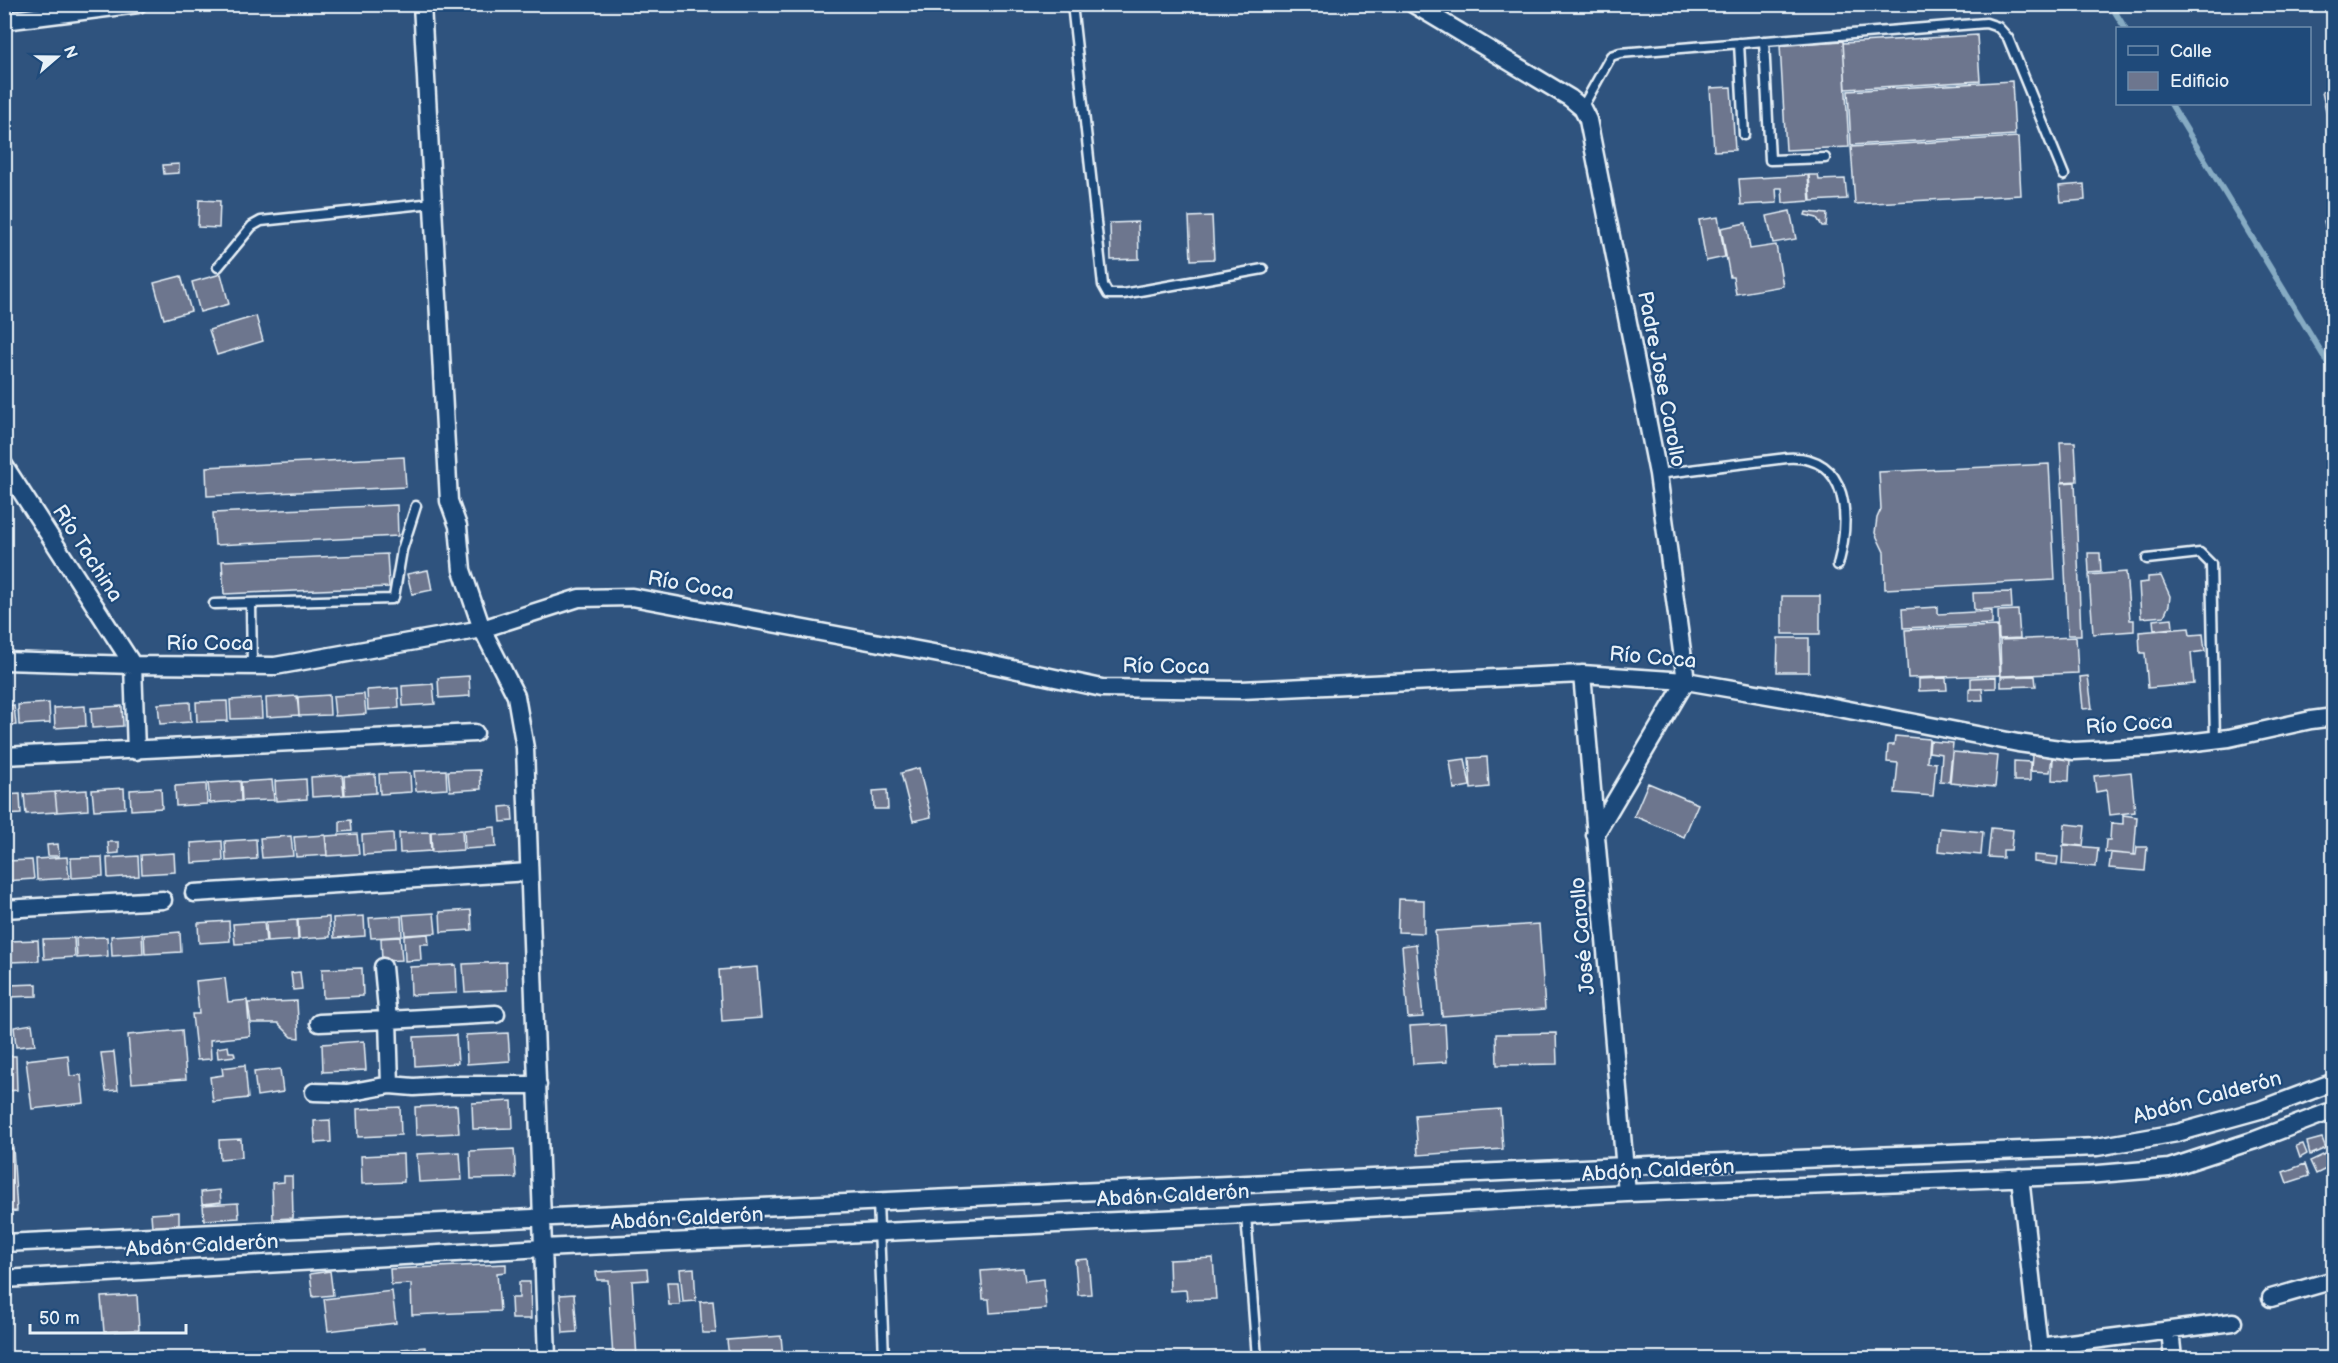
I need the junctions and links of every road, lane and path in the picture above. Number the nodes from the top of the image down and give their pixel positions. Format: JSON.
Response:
{"nodes":[{"id":1,"x":138,"y":4,"type":"edge"},
{"id":2,"x":422,"y":4,"type":"edge"},
{"id":3,"x":1072,"y":4,"type":"edge"},
{"id":4,"x":1413,"y":4,"type":"edge"},
{"id":5,"x":4,"y":21,"type":"edge"},
{"id":6,"x":1764,"y":41,"type":"junction"},
{"id":7,"x":1739,"y":42,"type":"junction"},
{"id":8,"x":1582,"y":108,"type":"junction"},
{"id":9,"x":1744,"y":135,"type":"dead end"},
{"id":10,"x":1825,"y":158,"type":"dead end"},
{"id":11,"x":2064,"y":175,"type":"dead end"},
{"id":12,"x":433,"y":203,"type":"junction"},
{"id":13,"x":218,"y":267,"type":"dead end"},
{"id":14,"x":1263,"y":269,"type":"dead end"},
{"id":15,"x":4,"y":465,"type":"edge"},
{"id":16,"x":1658,"y":474,"type":"junction"},
{"id":17,"x":416,"y":506,"type":"dead end"},
{"id":18,"x":2147,"y":559,"type":"dead end"},
{"id":19,"x":1838,"y":565,"type":"dead end"},
{"id":20,"x":214,"y":604,"type":"dead end"},
{"id":21,"x":251,"y":604,"type":"junction"},
{"id":22,"x":482,"y":629,"type":"junction"},
{"id":23,"x":4,"y":661,"type":"edge"},
{"id":24,"x":133,"y":665,"type":"junction"},
{"id":25,"x":252,"y":666,"type":"junction"},
{"id":26,"x":1582,"y":674,"type":"junction"},
{"id":27,"x":1686,"y":681,"type":"junction"},
{"id":28,"x":2334,"y":717,"type":"edge"},
{"id":29,"x":475,"y":733,"type":"dead end"},
{"id":30,"x":2215,"y":739,"type":"junction"},
{"id":31,"x":136,"y":751,"type":"junction"},
{"id":32,"x":4,"y":756,"type":"edge"},
{"id":33,"x":1595,"y":835,"type":"junction"},
{"id":34,"x":530,"y":872,"type":"junction"},
{"id":35,"x":194,"y":893,"type":"dead end"},
{"id":36,"x":163,"y":900,"type":"dead end"},
{"id":37,"x":4,"y":909,"type":"edge"},
{"id":38,"x":383,"y":967,"type":"dead end"},
{"id":39,"x":496,"y":1014,"type":"dead end"},
{"id":40,"x":388,"y":1020,"type":"junction"},
{"id":41,"x":319,"y":1023,"type":"dead end"},
{"id":42,"x":2334,"y":1082,"type":"edge"},
{"id":43,"x":390,"y":1085,"type":"junction"},
{"id":44,"x":538,"y":1085,"type":"junction"},
{"id":45,"x":314,"y":1092,"type":"dead end"},
{"id":46,"x":2334,"y":1110,"type":"edge"},
{"id":47,"x":1625,"y":1166,"type":"junction"},
{"id":48,"x":2020,"y":1177,"type":"junction"},
{"id":49,"x":1627,"y":1193,"type":"junction"},
{"id":50,"x":878,"y":1201,"type":"junction"},
{"id":51,"x":1246,"y":1215,"type":"junction"},
{"id":52,"x":542,"y":1217,"type":"junction"},
{"id":53,"x":878,"y":1232,"type":"junction"},
{"id":54,"x":4,"y":1243,"type":"edge"},
{"id":55,"x":543,"y":1248,"type":"junction"},
{"id":56,"x":4,"y":1280,"type":"edge"},
{"id":57,"x":2334,"y":1280,"type":"edge"},
{"id":58,"x":2271,"y":1298,"type":"dead end"},
{"id":59,"x":2233,"y":1322,"type":"dead end"},
{"id":60,"x":2170,"y":1331,"type":"junction"},
{"id":61,"x":2040,"y":1353,"type":"edge"},
{"id":62,"x":547,"y":1359,"type":"edge"},
{"id":63,"x":884,"y":1359,"type":"edge"},
{"id":64,"x":1257,"y":1359,"type":"edge"},
{"id":65,"x":2174,"y":1359,"type":"edge"}],
"edges":[{"from":1,"to":5,"type":"street"},
{"from":2,"to":12,"type":"street"},
{"from":3,"to":14,"type":"lane"},
{"from":4,"to":8,"type":"street"},
{"from":6,"to":7,"type":"lane"},
{"from":6,"to":10,"type":"lane"},
{"from":6,"to":11,"type":"lane"},
{"from":7,"to":8,"type":"lane"},
{"from":7,"to":9,"type":"lane"},
{"from":8,"to":16,"type":"street","name":"Padre Jose Carollo"},
{"from":12,"to":13,"type":"lane"},
{"from":12,"to":22,"type":"street"},
{"from":15,"to":24,"type":"street","name":"Río Tachina"},
{"from":16,"to":19,"type":"lane"},
{"from":16,"to":27,"type":"street","name":"Padre Jose Carollo"},
{"from":17,"to":21,"type":"lane"},
{"from":18,"to":30,"type":"lane"},
{"from":20,"to":21,"type":"lane"},
{"from":21,"to":25,"type":"lane"},
{"from":22,"to":25,"type":"street","name":"Río Coca"},
{"from":22,"to":26,"type":"street","name":"Río Coca"},
{"from":22,"to":34,"type":"street"},
{"from":23,"to":24,"type":"street","name":"Río Coca"},
{"from":24,"to":25,"type":"street","name":"Río Coca"},
{"from":24,"to":31,"type":"street"},
{"from":26,"to":27,"type":"street","name":"Río Coca"},
{"from":26,"to":33,"type":"street","name":"José Carollo"},
{"from":27,"to":30,"type":"street","name":"Río Coca"},
{"from":27,"to":33,"type":"street"},
{"from":28,"to":30,"type":"street","name":"Río Coca"},
{"from":29,"to":31,"type":"street"},
{"from":31,"to":32,"type":"street"},
{"from":33,"to":47,"type":"street","name":"José Carollo"},
{"from":34,"to":35,"type":"street"},
{"from":34,"to":44,"type":"street"},
{"from":36,"to":37,"type":"street"},
{"from":38,"to":40,"type":"street"},
{"from":39,"to":40,"type":"street"},
{"from":40,"to":41,"type":"street"},
{"from":40,"to":43,"type":"street"},
{"from":42,"to":47,"type":"street","name":"Abdón Calderón"},
{"from":43,"to":44,"type":"street"},
{"from":43,"to":45,"type":"street"},
{"from":44,"to":52,"type":"street"},
{"from":46,"to":48,"type":"street","name":"Abdón Calderón"},
{"from":47,"to":49,"type":"street","name":"José Carollo"},
{"from":47,"to":50,"type":"street","name":"Abdón Calderón"},
{"from":48,"to":49,"type":"street","name":"Abdón Calderón"},
{"from":48,"to":61,"type":"street"},
{"from":49,"to":51,"type":"street","name":"Abdón Calderón"},
{"from":50,"to":52,"type":"street","name":"Abdón Calderón"},
{"from":50,"to":53,"type":"lane"},
{"from":51,"to":53,"type":"street","name":"Abdón Calderón"},
{"from":51,"to":64,"type":"lane"},
{"from":52,"to":54,"type":"street","name":"Abdón Calderón"},
{"from":52,"to":55,"type":"street"},
{"from":53,"to":55,"type":"street","name":"Abdón Calderón"},
{"from":53,"to":63,"type":"lane"},
{"from":55,"to":56,"type":"street","name":"Abdón Calderón"},
{"from":55,"to":62,"type":"street"},
{"from":57,"to":58,"type":"street"},
{"from":59,"to":60,"type":"street"},
{"from":60,"to":61,"type":"street"},
{"from":60,"to":65,"type":"street"}]}
